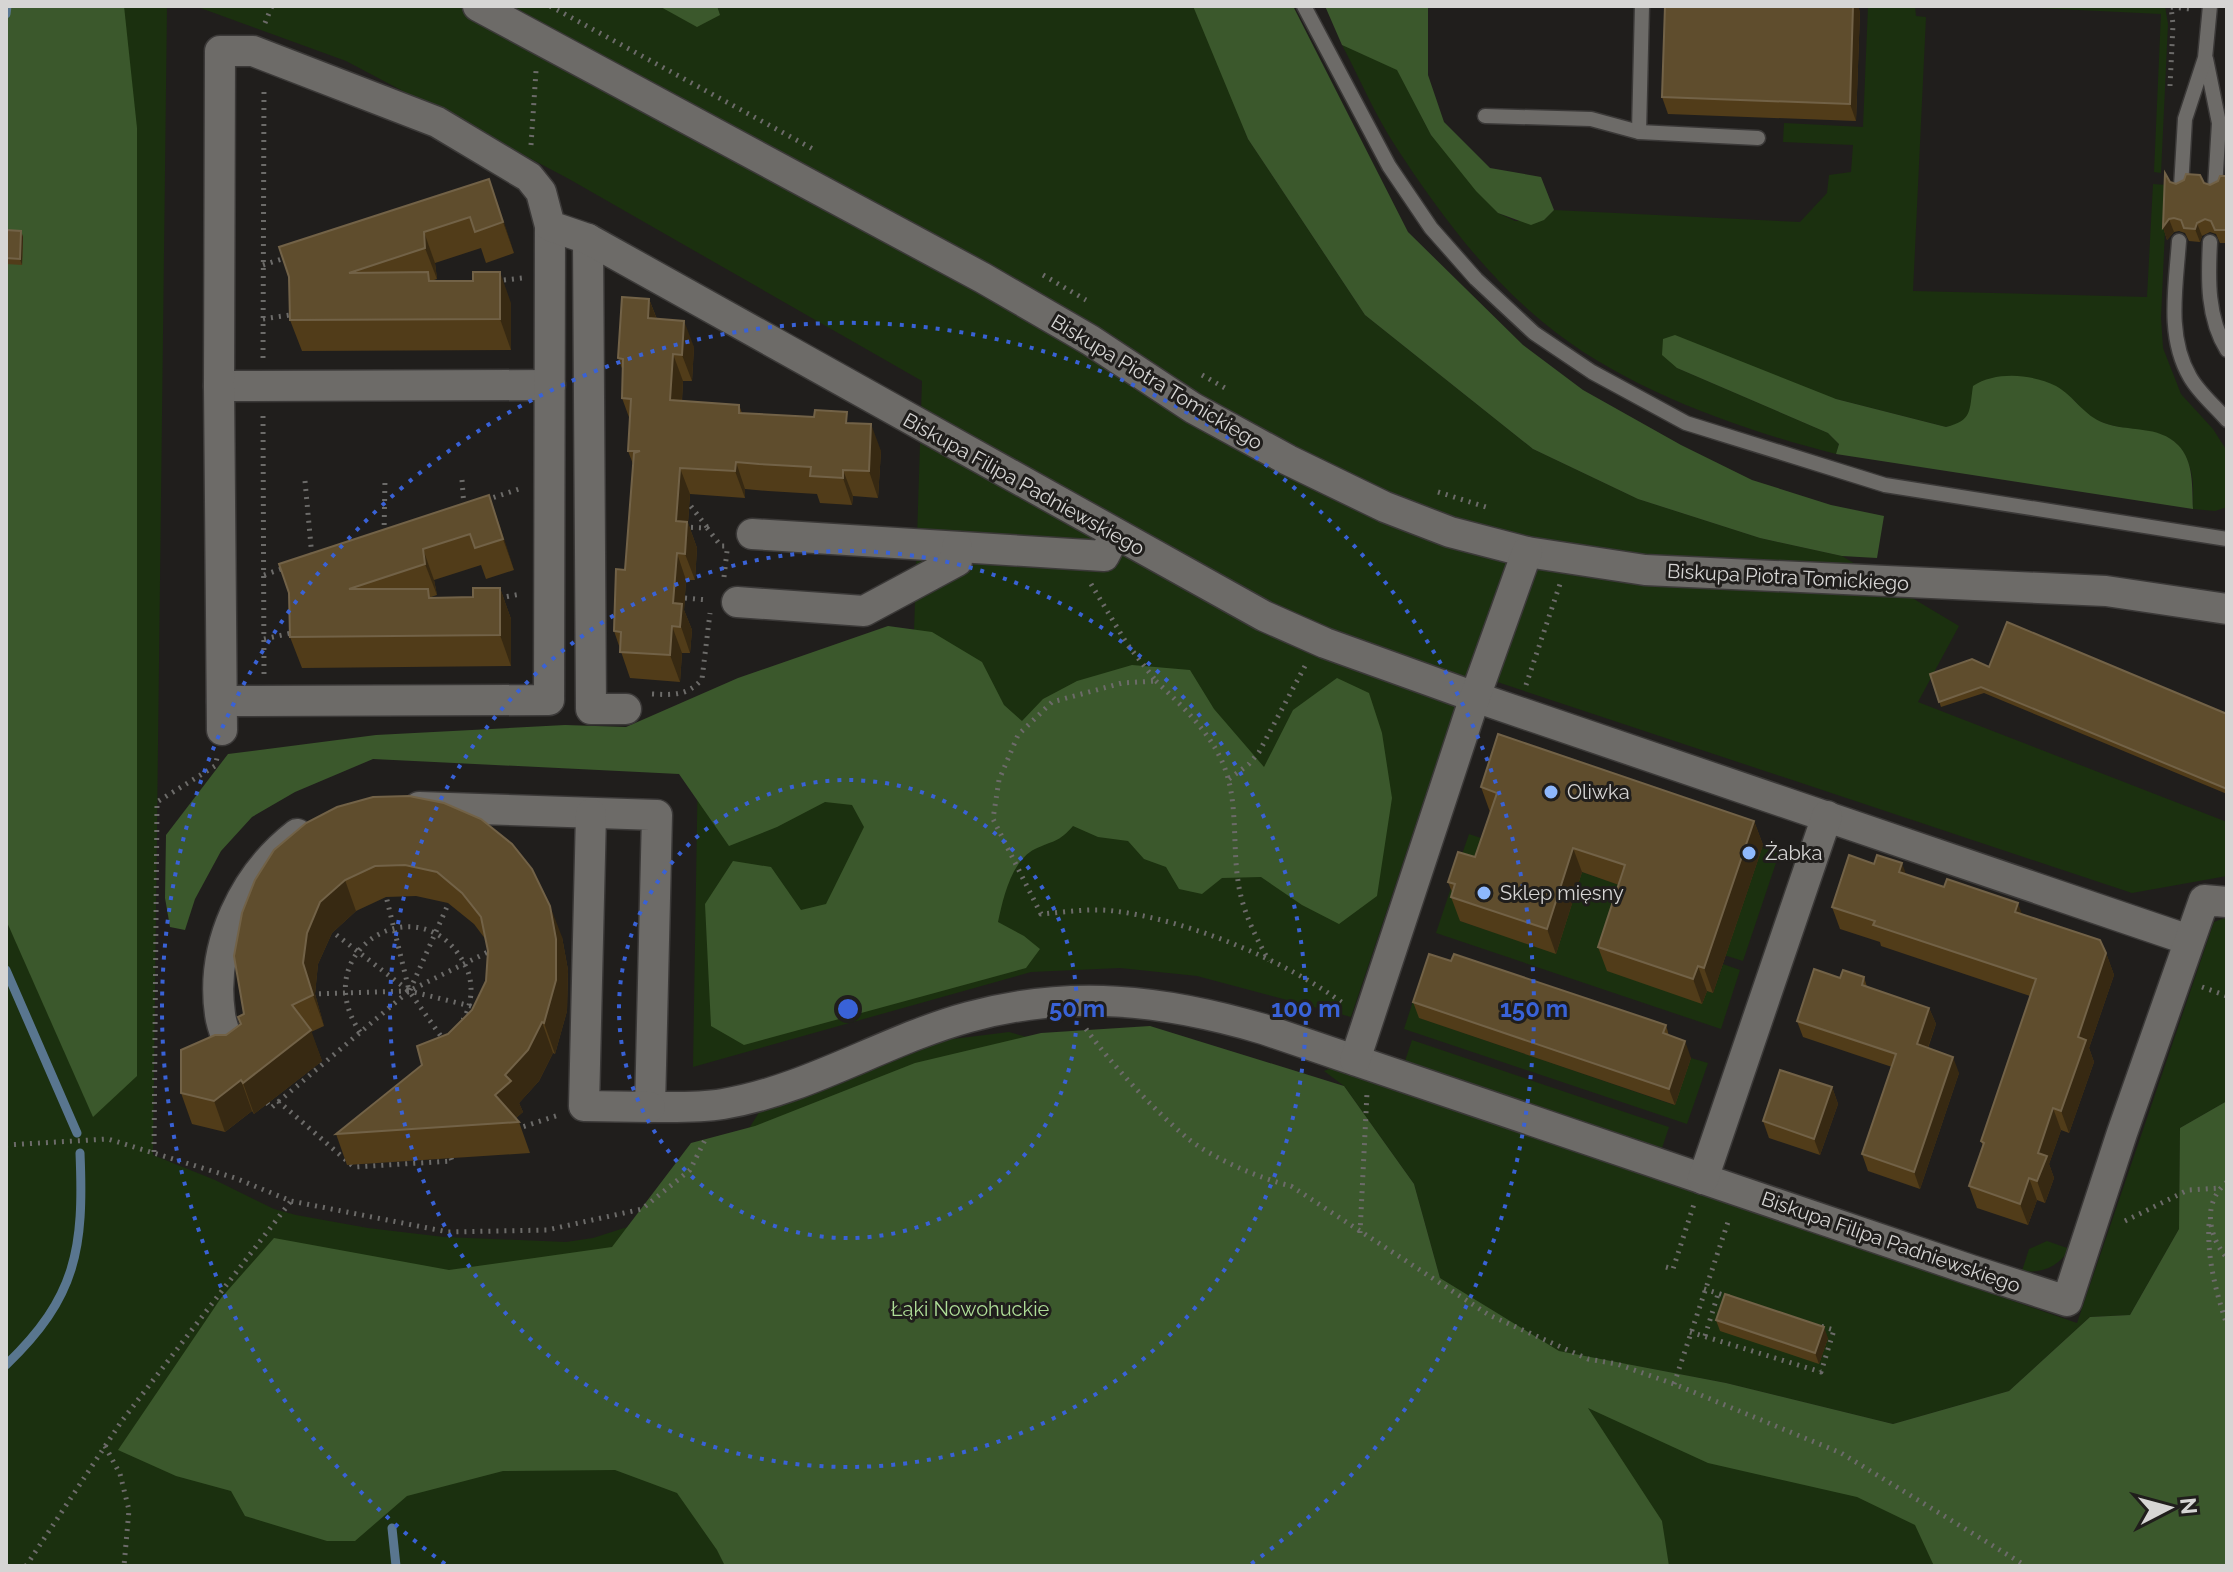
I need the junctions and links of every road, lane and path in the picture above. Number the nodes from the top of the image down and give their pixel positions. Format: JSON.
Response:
{"nodes":[{"id":1,"x":478,"y":6,"type":"edge"},
{"id":2,"x":1304,"y":6,"type":"edge"},
{"id":3,"x":1642,"y":6,"type":"edge"},
{"id":4,"x":2210,"y":6,"type":"edge"},
{"id":5,"x":538,"y":38,"type":"junction"},
{"id":6,"x":264,"y":55,"type":"junction"},
{"id":7,"x":2205,"y":58,"type":"junction"},
{"id":8,"x":1485,"y":116,"type":"dead end"},
{"id":9,"x":1639,"y":132,"type":"junction"},
{"id":10,"x":1758,"y":138,"type":"dead end"},
{"id":11,"x":529,"y":177,"type":"junction"},
{"id":12,"x":2181,"y":187,"type":"edge"},
{"id":13,"x":2215,"y":188,"type":"edge"},
{"id":14,"x":550,"y":226,"type":"junction"},
{"id":15,"x":588,"y":239,"type":"junction"},
{"id":16,"x":2179,"y":241,"type":"edge"},
{"id":17,"x":2210,"y":242,"type":"edge"},
{"id":18,"x":293,"y":255,"type":"edge"},
{"id":19,"x":263,"y":265,"type":"junction"},
{"id":20,"x":550,"y":273,"type":"junction"},
{"id":21,"x":494,"y":282,"type":"edge"},
{"id":22,"x":301,"y":313,"type":"edge"},
{"id":23,"x":263,"y":319,"type":"junction"},
{"id":24,"x":2227,"y":350,"type":"edge"},
{"id":25,"x":550,"y":385,"type":"junction"},
{"id":26,"x":219,"y":386,"type":"junction"},
{"id":27,"x":263,"y":386,"type":"junction"},
{"id":28,"x":2227,"y":420,"type":"edge"},
{"id":29,"x":385,"y":480,"type":"dead end"},
{"id":30,"x":462,"y":480,"type":"dead end"},
{"id":31,"x":305,"y":481,"type":"dead end"},
{"id":32,"x":513,"y":491,"type":"dead end"},
{"id":33,"x":682,"y":494,"type":"edge"},
{"id":34,"x":464,"y":507,"type":"junction"},
{"id":35,"x":452,"y":511,"type":"edge"},
{"id":36,"x":678,"y":526,"type":"edge"},
{"id":37,"x":707,"y":528,"type":"junction"},
{"id":38,"x":392,"y":531,"type":"edge"},
{"id":39,"x":752,"y":534,"type":"joint"},
{"id":40,"x":1115,"y":535,"type":"junction"},
{"id":41,"x":2227,"y":539,"type":"edge"},
{"id":42,"x":957,"y":547,"type":"junction"},
{"id":43,"x":1527,"y":552,"type":"junction"},
{"id":44,"x":327,"y":553,"type":"edge"},
{"id":45,"x":1078,"y":554,"type":"junction"},
{"id":46,"x":313,"y":558,"type":"junction"},
{"id":47,"x":301,"y":562,"type":"edge"},
{"id":48,"x":289,"y":566,"type":"edge"},
{"id":49,"x":264,"y":575,"type":"junction"},
{"id":50,"x":1567,"y":576,"type":"dead end"},
{"id":51,"x":549,"y":589,"type":"junction"},
{"id":52,"x":494,"y":599,"type":"edge"},
{"id":53,"x":724,"y":601,"type":"joint"},
{"id":54,"x":2227,"y":609,"type":"edge"},
{"id":55,"x":301,"y":631,"type":"edge"},
{"id":56,"x":264,"y":639,"type":"junction"},
{"id":57,"x":1325,"y":643,"type":"junction"},
{"id":58,"x":1156,"y":681,"type":"junction"},
{"id":59,"x":1475,"y":697,"type":"junction"},
{"id":60,"x":264,"y":701,"type":"junction"},
{"id":61,"x":626,"y":709,"type":"joint"},
{"id":62,"x":1513,"y":710,"type":"junction"},
{"id":63,"x":222,"y":716,"type":"junction"},
{"id":64,"x":1229,"y":779,"type":"junction"},
{"id":65,"x":389,"y":806,"type":"edge"},
{"id":66,"x":591,"y":814,"type":"junction"},
{"id":67,"x":1827,"y":816,"type":"junction"},
{"id":68,"x":326,"y":820,"type":"edge"},
{"id":69,"x":385,"y":892,"type":"edge"},
{"id":70,"x":451,"y":898,"type":"edge"},
{"id":71,"x":2227,"y":902,"type":"edge"},
{"id":72,"x":394,"y":928,"type":"junction"},
{"id":73,"x":328,"y":929,"type":"edge"},
{"id":74,"x":435,"y":933,"type":"junction"},
{"id":75,"x":2189,"y":940,"type":"junction"},
{"id":76,"x":498,"y":947,"type":"edge"},
{"id":77,"x":358,"y":951,"type":"junction"},
{"id":78,"x":1269,"y":962,"type":"junction"},
{"id":79,"x":465,"y":964,"type":"junction"},
{"id":80,"x":409,"y":991,"type":"junction"},
{"id":81,"x":344,"y":993,"type":"junction"},
{"id":82,"x":309,"y":994,"type":"edge"},
{"id":83,"x":1064,"y":1000,"type":"junction"},
{"id":84,"x":469,"y":1006,"type":"junction"},
{"id":85,"x":492,"y":1011,"type":"edge"},
{"id":86,"x":1367,"y":1022,"type":"junction"},
{"id":87,"x":461,"y":1023,"type":"edge"},
{"id":88,"x":360,"y":1032,"type":"junction"},
{"id":89,"x":455,"y":1032,"type":"edge"},
{"id":90,"x":444,"y":1041,"type":"junction"},
{"id":91,"x":231,"y":1049,"type":"edge"},
{"id":92,"x":451,"y":1051,"type":"edge"},
{"id":93,"x":1362,"y":1062,"type":"junction"},
{"id":94,"x":278,"y":1101,"type":"junction"},
{"id":95,"x":267,"y":1103,"type":"edge"},
{"id":96,"x":724,"y":1104,"type":"junction"},
{"id":97,"x":584,"y":1106,"type":"junction"},
{"id":98,"x":650,"y":1107,"type":"junction"},
{"id":99,"x":511,"y":1131,"type":"edge"},
{"id":100,"x":6,"y":1145,"type":"edge"},
{"id":101,"x":154,"y":1152,"type":"junction"},
{"id":102,"x":451,"y":1158,"type":"edge"},
{"id":103,"x":1703,"y":1179,"type":"junction"},
{"id":104,"x":2227,"y":1182,"type":"edge"},
{"id":105,"x":2220,"y":1188,"type":"junction"},
{"id":106,"x":1739,"y":1191,"type":"junction"},
{"id":107,"x":291,"y":1201,"type":"junction"},
{"id":108,"x":2209,"y":1224,"type":"junction"},
{"id":109,"x":2118,"y":1225,"type":"dead end"},
{"id":110,"x":1360,"y":1233,"type":"junction"},
{"id":111,"x":2227,"y":1258,"type":"edge"},
{"id":112,"x":1666,"y":1267,"type":"dead end"},
{"id":113,"x":1704,"y":1289,"type":"junction"},
{"id":114,"x":1718,"y":1294,"type":"junction"},
{"id":115,"x":1733,"y":1298,"type":"edge"},
{"id":116,"x":2227,"y":1325,"type":"edge"},
{"id":117,"x":1819,"y":1326,"type":"edge"},
{"id":118,"x":1690,"y":1332,"type":"junction"},
{"id":119,"x":1705,"y":1336,"type":"junction"},
{"id":120,"x":1674,"y":1384,"type":"junction"},
{"id":121,"x":105,"y":1446,"type":"junction"},
{"id":122,"x":26,"y":1566,"type":"edge"},
{"id":123,"x":124,"y":1566,"type":"edge"},
{"id":124,"x":2026,"y":1566,"type":"edge"}],
"edges":[{"from":1,"to":5,"type":"street","name":"Biskupa Piotra Tomickiego"},
{"from":2,"to":41,"type":"lane"},
{"from":3,"to":9,"type":"lane"},
{"from":4,"to":7,"type":"lane"},
{"from":5,"to":11,"type":"path"},
{"from":5,"to":43,"type":"street","name":"Biskupa Piotra Tomickiego"},
{"from":6,"to":11,"type":"street"},
{"from":6,"to":19,"type":"path"},
{"from":6,"to":26,"type":"street"},
{"from":7,"to":12,"type":"lane"},
{"from":7,"to":13,"type":"lane"},
{"from":8,"to":9,"type":"lane"},
{"from":9,"to":10,"type":"lane"},
{"from":11,"to":14,"type":"street"},
{"from":14,"to":15,"type":"street","name":"Biskupa Filipa Padniewskiego"},
{"from":14,"to":20,"type":"street"},
{"from":15,"to":40,"type":"street","name":"Biskupa Filipa Padniewskiego"},
{"from":15,"to":61,"type":"street"},
{"from":16,"to":28,"type":"lane"},
{"from":17,"to":24,"type":"lane"},
{"from":18,"to":19,"type":"path"},
{"from":19,"to":23,"type":"path"},
{"from":20,"to":21,"type":"path"},
{"from":20,"to":25,"type":"street"},
{"from":22,"to":23,"type":"path"},
{"from":23,"to":27,"type":"path"},
{"from":25,"to":27,"type":"street"},
{"from":25,"to":51,"type":"street"},
{"from":26,"to":27,"type":"street"},
{"from":26,"to":63,"type":"street"},
{"from":27,"to":49,"type":"path"},
{"from":29,"to":38,"type":"path"},
{"from":30,"to":34,"type":"path"},
{"from":31,"to":46,"type":"path"},
{"from":32,"to":34,"type":"path"},
{"from":33,"to":37,"type":"path"},
{"from":34,"to":35,"type":"path"},
{"from":36,"to":37,"type":"path"},
{"from":37,"to":39,"type":"path"},
{"from":39,"to":42,"type":"street"},
{"from":40,"to":45,"type":"street"},
{"from":40,"to":57,"type":"street","name":"Biskupa Filipa Padniewskiego"},
{"from":42,"to":45,"type":"street"},
{"from":42,"to":53,"type":"street"},
{"from":43,"to":54,"type":"street","name":"Biskupa Piotra Tomickiego"},
{"from":43,"to":59,"type":"street"},
{"from":44,"to":46,"type":"path"},
{"from":45,"to":58,"type":"path"},
{"from":46,"to":47,"type":"path"},
{"from":48,"to":49,"type":"path"},
{"from":49,"to":56,"type":"path"},
{"from":50,"to":62,"type":"path"},
{"from":51,"to":52,"type":"path"},
{"from":51,"to":60,"type":"street"},
{"from":53,"to":61,"type":"path"},
{"from":55,"to":56,"type":"path"},
{"from":56,"to":60,"type":"path"},
{"from":57,"to":59,"type":"street","name":"Biskupa Filipa Padniewskiego"},
{"from":57,"to":64,"type":"path"},
{"from":58,"to":64,"type":"path"},
{"from":58,"to":78,"type":"path"},
{"from":59,"to":62,"type":"street","name":"Biskupa Filipa Padniewskiego"},
{"from":59,"to":86,"type":"street"},
{"from":60,"to":63,"type":"street"},
{"from":62,"to":67,"type":"street","name":"Biskupa Filipa Padniewskiego"},
{"from":63,"to":101,"type":"path"},
{"from":64,"to":78,"type":"path"},
{"from":65,"to":66,"type":"street"},
{"from":66,"to":97,"type":"street"},
{"from":66,"to":98,"type":"street"},
{"from":67,"to":75,"type":"street","name":"Biskupa Filipa Padniewskiego"},
{"from":67,"to":103,"type":"street"},
{"from":68,"to":91,"type":"street"},
{"from":69,"to":72,"type":"path"},
{"from":70,"to":74,"type":"path"},
{"from":71,"to":75,"type":"street","name":"Biskupa Filipa Padniewskiego"},
{"from":72,"to":74,"type":"path"},
{"from":72,"to":77,"type":"path"},
{"from":72,"to":80,"type":"path"},
{"from":73,"to":77,"type":"path"},
{"from":74,"to":79,"type":"path"},
{"from":74,"to":80,"type":"path"},
{"from":75,"to":106,"type":"street","name":"Biskupa Filipa Padniewskiego"},
{"from":76,"to":79,"type":"path"},
{"from":77,"to":80,"type":"path"},
{"from":77,"to":81,"type":"path"},
{"from":78,"to":86,"type":"path"},
{"from":79,"to":80,"type":"path"},
{"from":79,"to":84,"type":"path"},
{"from":80,"to":81,"type":"path"},
{"from":80,"to":84,"type":"path"},
{"from":80,"to":88,"type":"path"},
{"from":80,"to":90,"type":"path"},
{"from":81,"to":82,"type":"path"},
{"from":81,"to":88,"type":"path"},
{"from":83,"to":93,"type":"street","name":"Biskupa Filipa Padniewskiego"},
{"from":83,"to":96,"type":"street","name":"Biskupa Filipa Padniewskiego"},
{"from":83,"to":110,"type":"path"},
{"from":84,"to":85,"type":"path"},
{"from":84,"to":87,"type":"path"},
{"from":86,"to":93,"type":"street"},
{"from":88,"to":94,"type":"path"},
{"from":89,"to":90,"type":"path"},
{"from":90,"to":92,"type":"path"},
{"from":93,"to":103,"type":"street","name":"Biskupa Filipa Padniewskiego"},
{"from":93,"to":110,"type":"path"},
{"from":94,"to":95,"type":"path"},
{"from":94,"to":102,"type":"path"},
{"from":96,"to":98,"type":"street","name":"Biskupa Filipa Padniewskiego"},
{"from":96,"to":107,"type":"path"},
{"from":97,"to":98,"type":"street","name":"Biskupa Filipa Padniewskiego"},
{"from":97,"to":99,"type":"path"},
{"from":100,"to":101,"type":"path"},
{"from":101,"to":107,"type":"path"},
{"from":103,"to":106,"type":"street","name":"Biskupa Filipa Padniewskiego"},
{"from":103,"to":112,"type":"path"},
{"from":104,"to":105,"type":"path"},
{"from":105,"to":108,"type":"path"},
{"from":105,"to":109,"type":"path"},
{"from":106,"to":113,"type":"path"},
{"from":107,"to":121,"type":"path"},
{"from":108,"to":111,"type":"path"},
{"from":108,"to":116,"type":"path"},
{"from":110,"to":120,"type":"path"},
{"from":113,"to":114,"type":"path"},
{"from":113,"to":118,"type":"path"},
{"from":114,"to":115,"type":"path"},
{"from":114,"to":119,"type":"path"},
{"from":117,"to":119,"type":"path"},
{"from":118,"to":119,"type":"path"},
{"from":118,"to":120,"type":"path"},
{"from":120,"to":124,"type":"path"},
{"from":121,"to":122,"type":"path"},
{"from":121,"to":123,"type":"path"}]}
